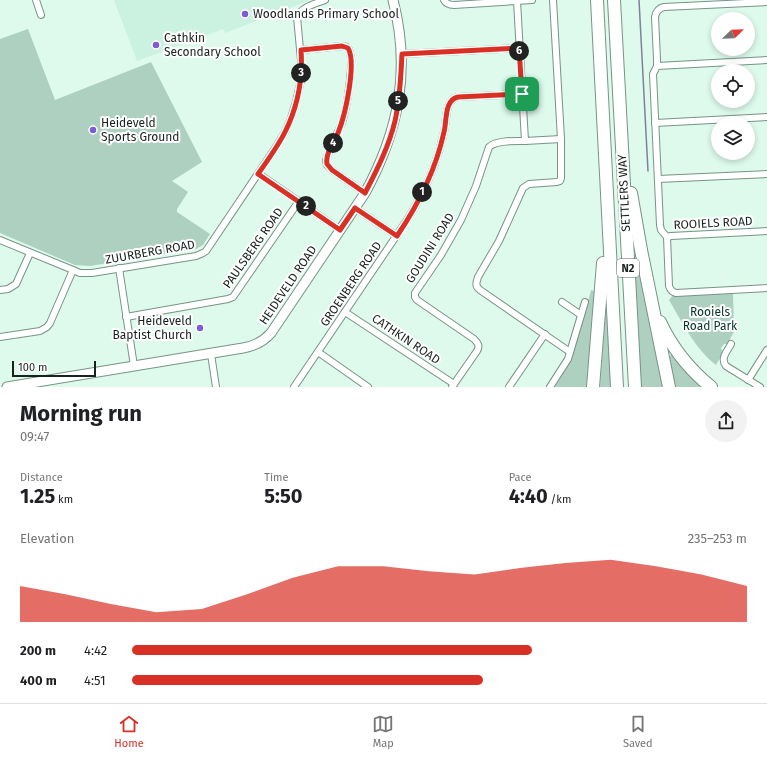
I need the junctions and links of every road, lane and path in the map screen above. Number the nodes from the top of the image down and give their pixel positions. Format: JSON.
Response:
{"nodes":[{"id":1,"x":36,"y":0,"type":"edge"},
{"id":2,"x":325,"y":0,"type":"edge"},
{"id":3,"x":393,"y":0,"type":"edge"},
{"id":4,"x":444,"y":0,"type":"edge"},
{"id":5,"x":532,"y":0,"type":"edge"},
{"id":6,"x":553,"y":0,"type":"edge"},
{"id":7,"x":597,"y":0,"type":"edge"},
{"id":8,"x":614,"y":0,"type":"edge"},
{"id":9,"x":517,"y":1,"type":"junction"},
{"id":10,"x":709,"y":2,"type":"edge"},
{"id":11,"x":767,"y":2,"type":"edge"},
{"id":12,"x":41,"y":15,"type":"dead end"},
{"id":13,"x":519,"y":48,"type":"junction"},
{"id":14,"x":301,"y":50,"type":"junction"},
{"id":15,"x":402,"y":54,"type":"junction"},
{"id":16,"x":767,"y":60,"type":"edge"},
{"id":17,"x":656,"y":66,"type":"junction"},
{"id":18,"x":522,"y":94,"type":"junction"},
{"id":19,"x":767,"y":117,"type":"edge"},
{"id":20,"x":655,"y":123,"type":"junction"},
{"id":21,"x":561,"y":139,"type":"junction"},
{"id":22,"x":525,"y":141,"type":"junction"},
{"id":23,"x":622,"y":149,"type":"junction"},
{"id":24,"x":258,"y":174,"type":"junction"},
{"id":25,"x":767,"y":174,"type":"edge"},
{"id":26,"x":658,"y":179,"type":"junction"},
{"id":27,"x":365,"y":193,"type":"junction"},
{"id":28,"x":607,"y":197,"type":"junction"},
{"id":29,"x":299,"y":202,"type":"junction"},
{"id":30,"x":355,"y":208,"type":"junction"},
{"id":31,"x":340,"y":230,"type":"junction"},
{"id":32,"x":767,"y":231,"type":"edge"},
{"id":33,"x":397,"y":236,"type":"junction"},
{"id":34,"x":667,"y":237,"type":"junction"},
{"id":35,"x":0,"y":240,"type":"edge"},
{"id":36,"x":30,"y":253,"type":"junction"},
{"id":37,"x":118,"y":268,"type":"junction"},
{"id":38,"x":73,"y":270,"type":"junction"},
{"id":39,"x":767,"y":288,"type":"edge"},
{"id":40,"x":0,"y":290,"type":"edge"},
{"id":41,"x":651,"y":298,"type":"junction"},
{"id":42,"x":562,"y":302,"type":"dead end"},
{"id":43,"x":585,"y":302,"type":"dead end"},
{"id":44,"x":345,"y":312,"type":"junction"},
{"id":45,"x":581,"y":315,"type":"junction"},
{"id":46,"x":126,"y":317,"type":"junction"},
{"id":47,"x":544,"y":334,"type":"junction"},
{"id":48,"x":0,"y":337,"type":"edge"},
{"id":49,"x":731,"y":344,"type":"dead end"},
{"id":50,"x":767,"y":350,"type":"edge"},
{"id":51,"x":318,"y":352,"type":"junction"},
{"id":52,"x":570,"y":352,"type":"junction"},
{"id":53,"x":211,"y":354,"type":"junction"},
{"id":54,"x":134,"y":366,"type":"junction"},
{"id":55,"x":748,"y":380,"type":"junction"},
{"id":56,"x":62,"y":383,"type":"edge"},
{"id":57,"x":453,"y":386,"type":"edge"},
{"id":58,"x":7,"y":387,"type":"edge"},
{"id":59,"x":216,"y":387,"type":"edge"},
{"id":60,"x":294,"y":387,"type":"edge"},
{"id":61,"x":368,"y":387,"type":"edge"},
{"id":62,"x":509,"y":387,"type":"edge"},
{"id":63,"x":550,"y":387,"type":"edge"},
{"id":64,"x":593,"y":387,"type":"edge"},
{"id":65,"x":617,"y":387,"type":"edge"},
{"id":66,"x":635,"y":387,"type":"edge"},
{"id":67,"x":669,"y":387,"type":"edge"},
{"id":68,"x":711,"y":387,"type":"edge"},
{"id":69,"x":760,"y":387,"type":"edge"}],
"edges":[{"from":1,"to":12,"type":"street"},
{"from":2,"to":14,"type":"street","name":"ZUURBERG ROAD"},
{"from":3,"to":15,"type":"street","name":"HEIDEVELD ROAD"},
{"from":4,"to":9,"type":"street"},
{"from":5,"to":9,"type":"street"},
{"from":6,"to":21,"type":"street"},
{"from":7,"to":28,"type":"highway","name":"SETTLERS WAY","number":"N2"},
{"from":8,"to":23,"type":"highway","name":"SETTLERS WAY","number":"N2"},
{"from":9,"to":13,"type":"street"},
{"from":10,"to":11,"type":"street"},
{"from":10,"to":17,"type":"street"},
{"from":13,"to":15,"type":"street"},
{"from":13,"to":18,"type":"street"},
{"from":14,"to":24,"type":"street","name":"ZUURBERG ROAD"},
{"from":14,"to":27,"type":"street"},
{"from":15,"to":27,"type":"street","name":"HEIDEVELD ROAD"},
{"from":16,"to":17,"type":"street"},
{"from":17,"to":20,"type":"street"},
{"from":18,"to":22,"type":"street"},
{"from":18,"to":33,"type":"street","name":"GROENBERG ROAD"},
{"from":19,"to":20,"type":"street"},
{"from":20,"to":26,"type":"street"},
{"from":21,"to":22,"type":"street"},
{"from":21,"to":47,"type":"street"},
{"from":22,"to":57,"type":"street","name":"GOUDINI ROAD"},
{"from":23,"to":41,"type":"highway"},
{"from":23,"to":66,"type":"highway","name":"SETTLERS WAY","number":"N2"},
{"from":24,"to":29,"type":"street"},
{"from":24,"to":37,"type":"street","name":"ZUURBERG ROAD"},
{"from":25,"to":26,"type":"street"},
{"from":26,"to":34,"type":"street"},
{"from":27,"to":30,"type":"street","name":"HEIDEVELD ROAD"},
{"from":28,"to":64,"type":"highway"},
{"from":28,"to":65,"type":"highway","name":"SETTLERS WAY","number":"N2"},
{"from":29,"to":31,"type":"street"},
{"from":29,"to":46,"type":"street","name":"PAULSBERG ROAD"},
{"from":30,"to":31,"type":"street","name":"HEIDEVELD ROAD"},
{"from":30,"to":33,"type":"street"},
{"from":31,"to":53,"type":"street","name":"HEIDEVELD ROAD"},
{"from":32,"to":34,"type":"street","name":"ROOIELS ROAD"},
{"from":33,"to":44,"type":"street","name":"GROENBERG ROAD"},
{"from":34,"to":39,"type":"street","name":"ROOIELS ROAD"},
{"from":35,"to":36,"type":"street","name":"ZUURBERG ROAD"},
{"from":36,"to":38,"type":"street","name":"ZUURBERG ROAD"},
{"from":36,"to":40,"type":"street"},
{"from":37,"to":38,"type":"street","name":"ZUURBERG ROAD"},
{"from":37,"to":46,"type":"street"},
{"from":38,"to":48,"type":"street"},
{"from":41,"to":67,"type":"highway"},
{"from":41,"to":68,"type":"highway"},
{"from":42,"to":45,"type":"street"},
{"from":43,"to":45,"type":"street"},
{"from":44,"to":51,"type":"street","name":"GROENBERG ROAD"},
{"from":44,"to":57,"type":"street","name":"CATHKIN ROAD"},
{"from":45,"to":52,"type":"street"},
{"from":46,"to":54,"type":"street"},
{"from":47,"to":52,"type":"street"},
{"from":47,"to":62,"type":"street"},
{"from":49,"to":55,"type":"street"},
{"from":50,"to":55,"type":"street"},
{"from":51,"to":60,"type":"street","name":"GROENBERG ROAD"},
{"from":51,"to":61,"type":"street"},
{"from":52,"to":63,"type":"street"},
{"from":53,"to":54,"type":"street","name":"HEIDEVELD ROAD"},
{"from":53,"to":59,"type":"street"},
{"from":54,"to":56,"type":"street","name":"HEIDEVELD ROAD"},
{"from":55,"to":69,"type":"street"},
{"from":56,"to":58,"type":"street","name":"HEIDEVELD ROAD"}]}
